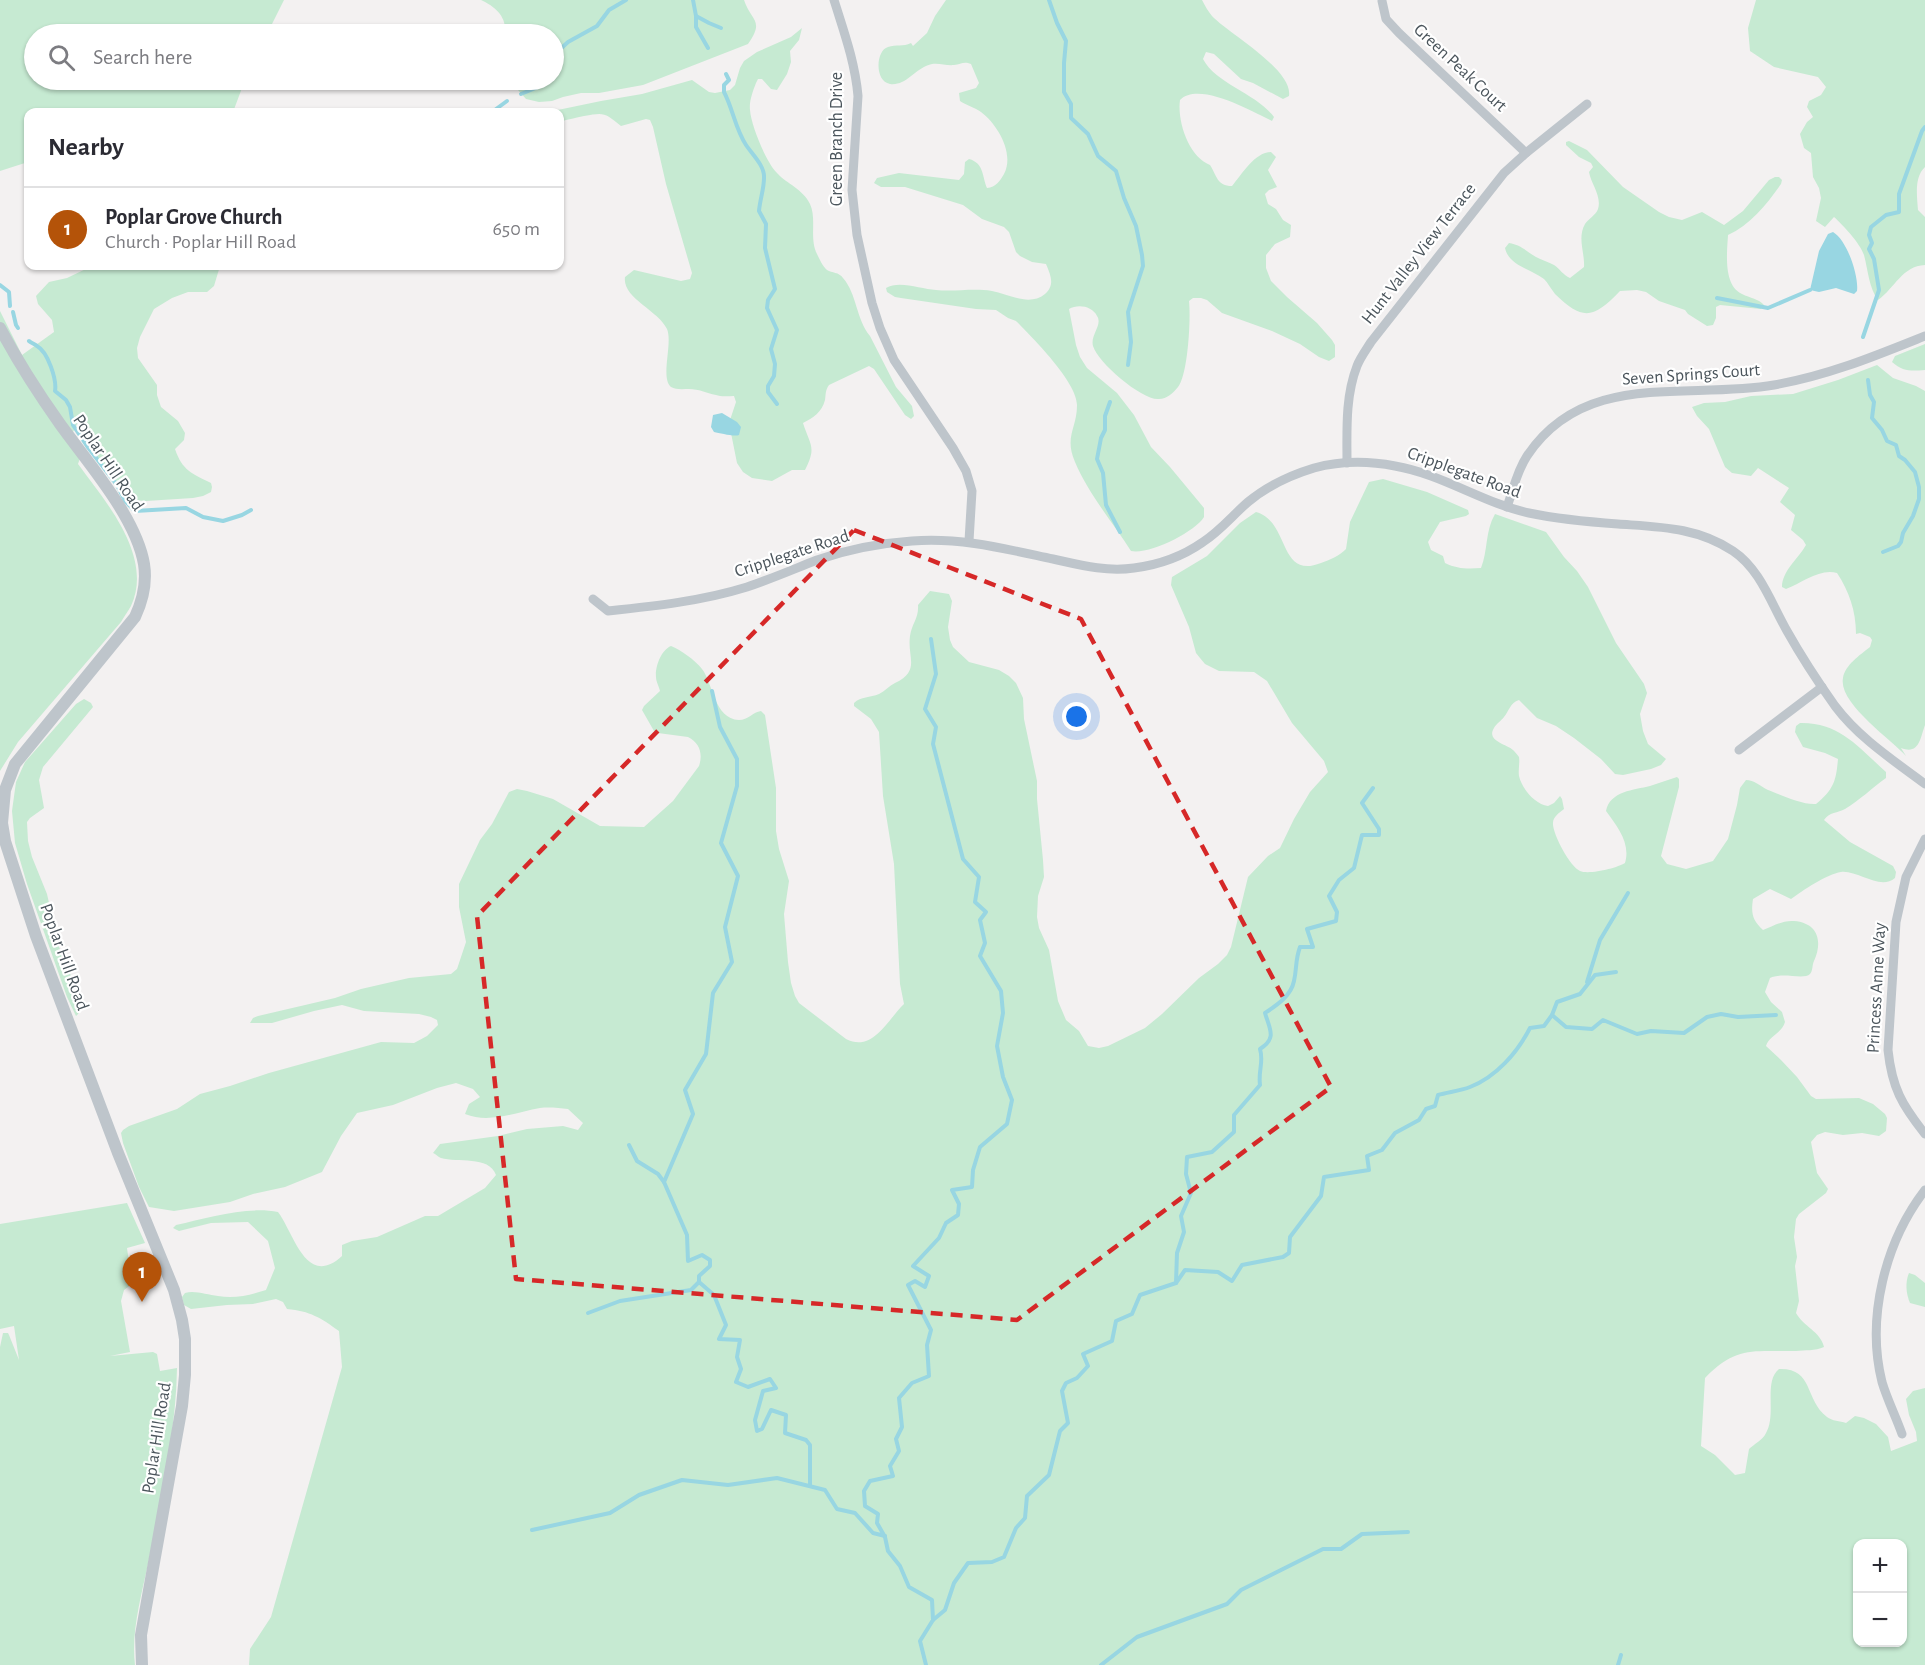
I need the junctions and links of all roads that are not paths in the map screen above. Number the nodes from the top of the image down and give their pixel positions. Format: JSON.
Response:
{"nodes":[{"id":1,"x":834,"y":0,"type":"edge"},
{"id":2,"x":1382,"y":2,"type":"edge"},
{"id":3,"x":1587,"y":104,"type":"dead end"},
{"id":4,"x":1526,"y":153,"type":"junction"},
{"id":5,"x":0,"y":328,"type":"edge"},
{"id":6,"x":1925,"y":336,"type":"edge"},
{"id":7,"x":1347,"y":463,"type":"junction"},
{"id":8,"x":1507,"y":507,"type":"junction"},
{"id":9,"x":969,"y":541,"type":"junction"},
{"id":10,"x":593,"y":599,"type":"dead end"},
{"id":11,"x":1822,"y":687,"type":"junction"},
{"id":12,"x":1739,"y":750,"type":"dead end"},
{"id":13,"x":1925,"y":784,"type":"edge"},
{"id":14,"x":1925,"y":839,"type":"edge"},
{"id":15,"x":1925,"y":1134,"type":"edge"},
{"id":16,"x":1925,"y":1190,"type":"edge"},
{"id":17,"x":1902,"y":1434,"type":"dead end"},
{"id":18,"x":142,"y":1665,"type":"edge"}],
"edges":[{"from":1,"to":9,"type":"street","name":"Green Branch Drive"},
{"from":2,"to":4,"type":"street","name":"Green Peak Court"},
{"from":3,"to":4,"type":"street","name":"Hunt Valley View Terrace"},
{"from":4,"to":7,"type":"street","name":"Hunt Valley View Terrace"},
{"from":5,"to":18,"type":"street","name":"Poplar Hill Road"},
{"from":6,"to":8,"type":"street","name":"Seven Springs Court"},
{"from":7,"to":8,"type":"street","name":"Cripplegate Road"},
{"from":7,"to":9,"type":"street","name":"Cripplegate Road"},
{"from":8,"to":11,"type":"street","name":"Cripplegate Road"},
{"from":9,"to":10,"type":"street","name":"Cripplegate Road"},
{"from":11,"to":12,"type":"street"},
{"from":11,"to":13,"type":"street","name":"Cripplegate Road"},
{"from":14,"to":15,"type":"street","name":"Princess Anne Way"},
{"from":16,"to":17,"type":"street"}]}
